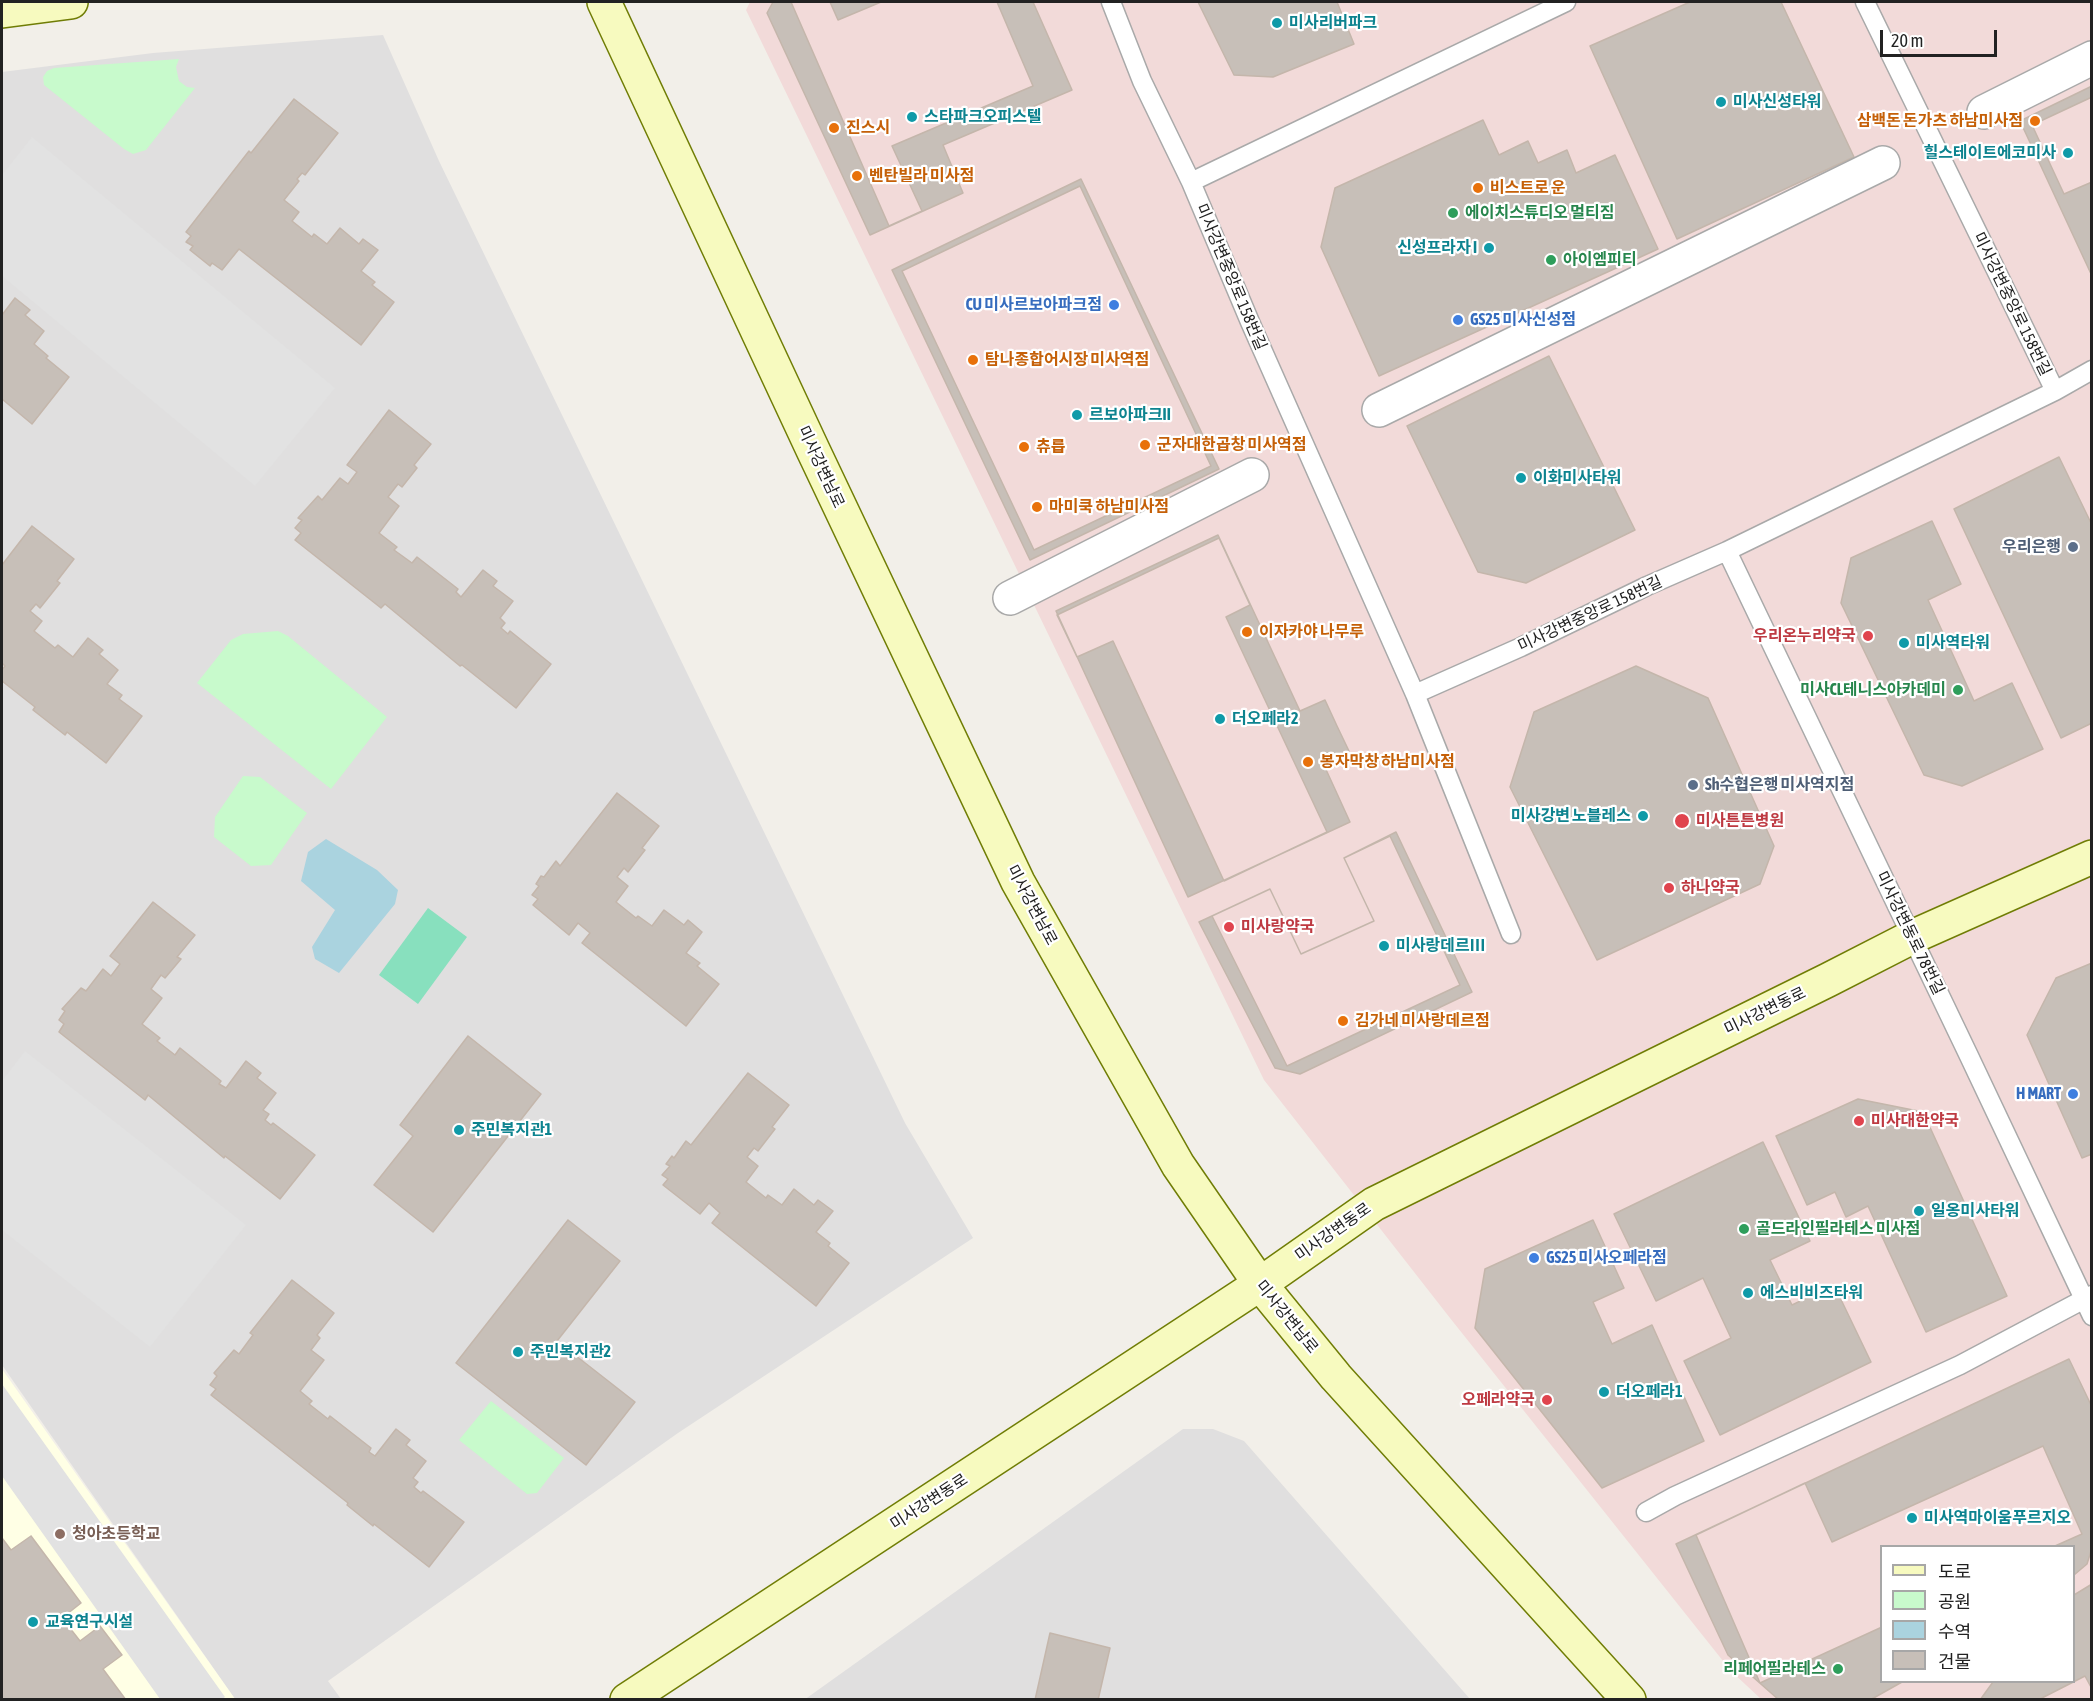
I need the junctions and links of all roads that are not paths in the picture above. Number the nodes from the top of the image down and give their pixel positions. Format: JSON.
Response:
{"nodes":[{"id":1,"x":59,"y":2,"type":"edge"},
{"id":2,"x":604,"y":2,"type":"edge"},
{"id":3,"x":1111,"y":2,"type":"edge"},
{"id":4,"x":1566,"y":2,"type":"edge"},
{"id":5,"x":1865,"y":2,"type":"edge"},
{"id":6,"x":2,"y":11,"type":"edge"},
{"id":7,"x":2091,"y":58,"type":"edge"},
{"id":8,"x":1984,"y":112,"type":"dead end"},
{"id":9,"x":1883,"y":163,"type":"dead end"},
{"id":10,"x":1191,"y":182,"type":"junction"},
{"id":11,"x":2091,"y":370,"type":"edge"},
{"id":12,"x":2055,"y":391,"type":"junction"},
{"id":13,"x":1378,"y":410,"type":"dead end"},
{"id":14,"x":1252,"y":475,"type":"dead end"},
{"id":15,"x":1727,"y":551,"type":"junction"},
{"id":16,"x":1010,"y":598,"type":"dead end"},
{"id":17,"x":1415,"y":694,"type":"junction"},
{"id":18,"x":2091,"y":857,"type":"edge"},
{"id":19,"x":1511,"y":934,"type":"dead end"},
{"id":20,"x":1912,"y":937,"type":"junction"},
{"id":21,"x":1260,"y":1284,"type":"junction"},
{"id":22,"x":2089,"y":1303,"type":"edge"},
{"id":23,"x":1646,"y":1512,"type":"dead end"},
{"id":24,"x":627,"y":1700,"type":"edge"},
{"id":25,"x":1629,"y":1700,"type":"edge"}],
"edges":[{"from":1,"to":6,"type":"main road"},
{"from":2,"to":21,"type":"main road","name":"미사강변남로"},
{"from":3,"to":10,"type":"lane","name":"미사강변중앙로 158번길"},
{"from":4,"to":10,"type":"lane"},
{"from":5,"to":12,"type":"lane","name":"미사강변중앙로 158번길"},
{"from":7,"to":8,"type":"street"},
{"from":9,"to":13,"type":"street"},
{"from":10,"to":17,"type":"lane","name":"미사강변중앙로 158번길"},
{"from":11,"to":12,"type":"lane"},
{"from":12,"to":15,"type":"lane","name":"미사강변중앙로 158번길"},
{"from":14,"to":16,"type":"street"},
{"from":15,"to":17,"type":"lane","name":"미사강변중앙로 158번길"},
{"from":15,"to":20,"type":"lane","name":"미사강변동로 78번길"},
{"from":17,"to":19,"type":"lane"},
{"from":18,"to":20,"type":"main road","name":"미사강변동로"},
{"from":20,"to":21,"type":"main road","name":"미사강변동로"},
{"from":20,"to":22,"type":"lane","name":"미사강변동로 78번길"},
{"from":21,"to":24,"type":"main road","name":"미사강변동로"},
{"from":21,"to":25,"type":"main road","name":"미사강변남로"},
{"from":22,"to":23,"type":"lane"}]}
